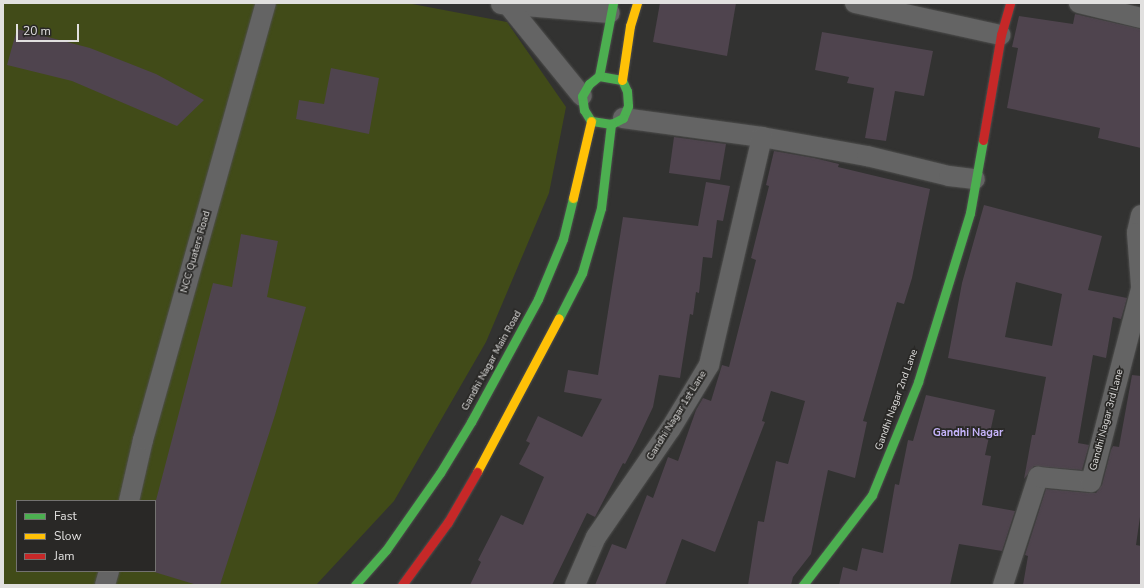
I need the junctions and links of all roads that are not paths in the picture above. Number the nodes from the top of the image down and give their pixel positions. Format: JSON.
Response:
{"nodes":[{"id":1,"x":266,"y":3,"type":"edge"},
{"id":2,"x":637,"y":3,"type":"edge"},
{"id":3,"x":855,"y":3,"type":"edge"},
{"id":4,"x":1010,"y":3,"type":"edge"},
{"id":5,"x":1079,"y":3,"type":"edge"},
{"id":6,"x":501,"y":4,"type":"edge"},
{"id":7,"x":612,"y":8,"type":"edge"},
{"id":8,"x":1141,"y":18,"type":"edge"},
{"id":9,"x":1001,"y":35,"type":"junction"},
{"id":10,"x":599,"y":76,"type":"junction"},
{"id":11,"x":622,"y":80,"type":"junction"},
{"id":12,"x":582,"y":96,"type":"junction"},
{"id":13,"x":590,"y":121,"type":"junction"},
{"id":14,"x":617,"y":121,"type":"junction"},
{"id":15,"x":762,"y":137,"type":"junction"},
{"id":16,"x":975,"y":179,"type":"junction"},
{"id":17,"x":1139,"y":224,"type":"edge"},
{"id":18,"x":1141,"y":286,"type":"edge"},
{"id":19,"x":1141,"y":289,"type":"edge"},
{"id":20,"x":129,"y":500,"type":"edge"},
{"id":21,"x":109,"y":572,"type":"edge"},
{"id":22,"x":105,"y":585,"type":"edge"},
{"id":23,"x":355,"y":585,"type":"edge"},
{"id":24,"x":402,"y":585,"type":"edge"},
{"id":25,"x":574,"y":585,"type":"edge"},
{"id":26,"x":803,"y":585,"type":"edge"},
{"id":27,"x":1003,"y":585,"type":"edge"}],
"edges":[{"from":1,"to":20,"type":"street","name":"NCC Quaters Road"},
{"from":2,"to":11,"type":"street"},
{"from":3,"to":9,"type":"street"},
{"from":4,"to":9,"type":"street","name":"Gandhi Nagar 2nd Lane"},
{"from":5,"to":8,"type":"street"},
{"from":6,"to":7,"type":"street"},
{"from":6,"to":12,"type":"street"},
{"from":7,"to":10,"type":"street"},
{"from":9,"to":16,"type":"street","name":"Gandhi Nagar 2nd Lane"},
{"from":10,"to":11,"type":"street"},
{"from":10,"to":12,"type":"street"},
{"from":11,"to":14,"type":"street"},
{"from":12,"to":13,"type":"street"},
{"from":13,"to":14,"type":"street"},
{"from":13,"to":23,"type":"street","name":"Gandhi Nagar Main Road"},
{"from":14,"to":15,"type":"street"},
{"from":14,"to":24,"type":"street"},
{"from":15,"to":16,"type":"street"},
{"from":15,"to":25,"type":"street","name":"Gandhi Nagar 1st Lane"},
{"from":16,"to":26,"type":"street","name":"Gandhi Nagar 2nd Lane"},
{"from":17,"to":18,"type":"street"},
{"from":19,"to":27,"type":"street","name":"Gandhi Nagar 3rd Lane"},
{"from":21,"to":22,"type":"street"}]}
